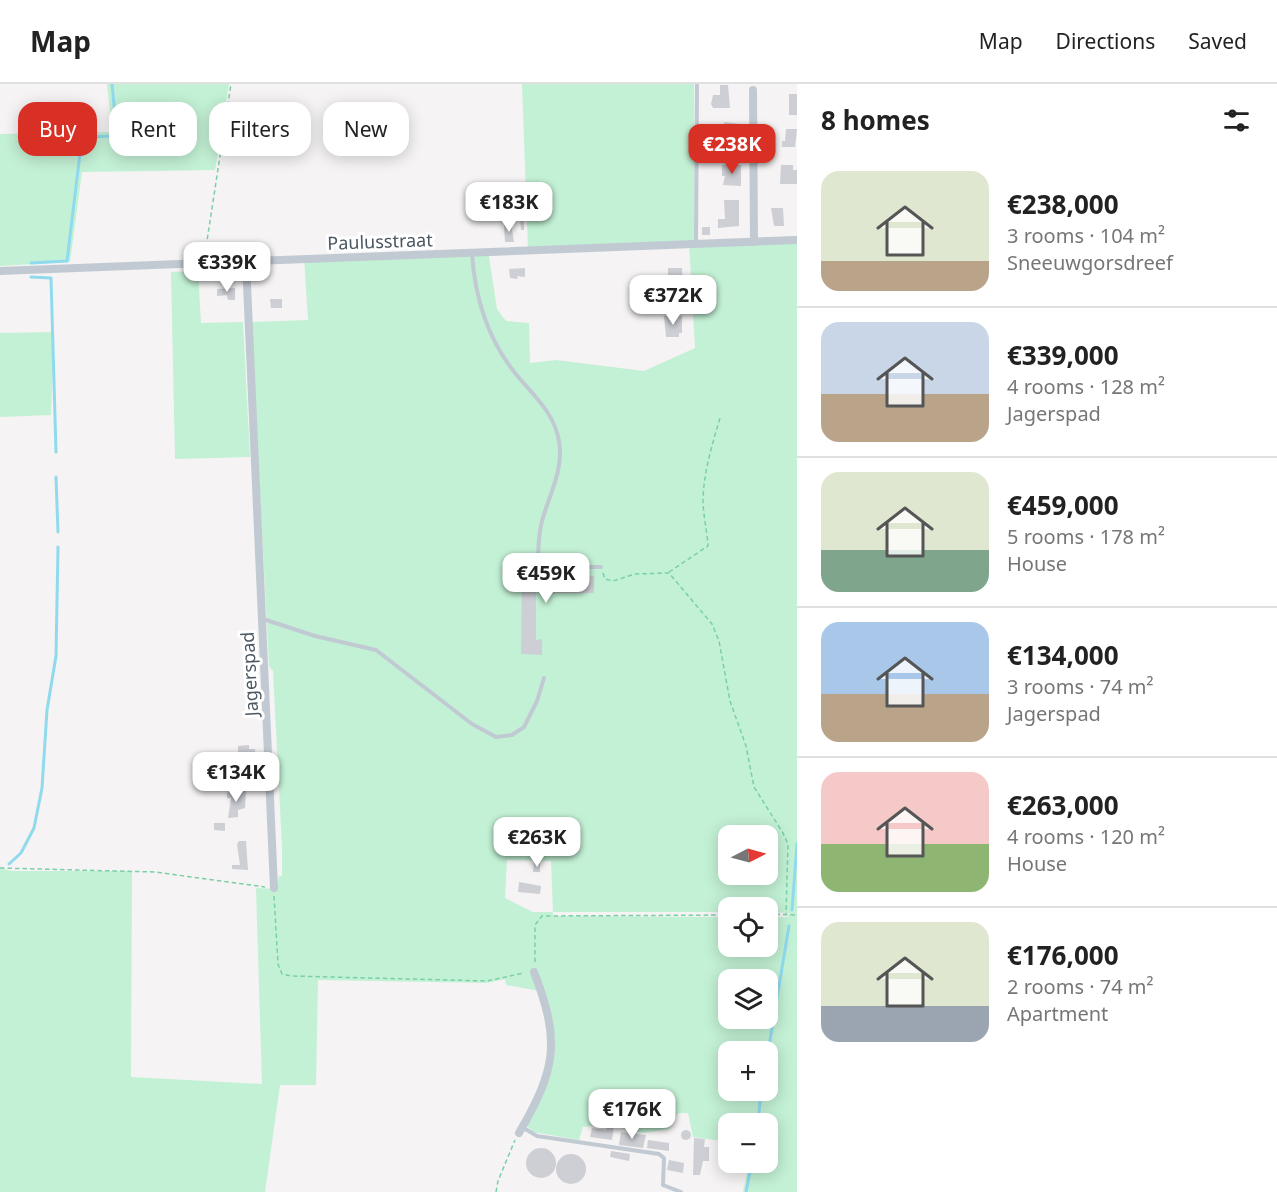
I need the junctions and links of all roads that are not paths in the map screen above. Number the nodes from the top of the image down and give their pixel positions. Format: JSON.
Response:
{"nodes":[{"id":1,"x":697,"y":84,"type":"edge"},
{"id":2,"x":753,"y":90,"type":"dead end"},
{"id":3,"x":797,"y":240,"type":"edge"},
{"id":4,"x":754,"y":242,"type":"junction"},
{"id":5,"x":696,"y":244,"type":"junction"},
{"id":6,"x":472,"y":253,"type":"junction"},
{"id":7,"x":246,"y":262,"type":"junction"},
{"id":8,"x":0,"y":271,"type":"edge"},
{"id":9,"x":601,"y":567,"type":"road end"},
{"id":10,"x":262,"y":619,"type":"junction"},
{"id":11,"x":544,"y":678,"type":"dead end"},
{"id":12,"x":274,"y":888,"type":"road end"},
{"id":13,"x":534,"y":972,"type":"road end"},
{"id":14,"x":520,"y":1130,"type":"joint"},
{"id":15,"x":681,"y":1192,"type":"edge"}],
"edges":[{"from":1,"to":5,"type":"lane"},
{"from":2,"to":4,"type":"street"},
{"from":3,"to":4,"type":"street","name":"Paulusstraat"},
{"from":4,"to":5,"type":"street","name":"Paulusstraat"},
{"from":5,"to":6,"type":"street","name":"Paulusstraat"},
{"from":6,"to":7,"type":"street","name":"Paulusstraat"},
{"from":6,"to":9,"type":"lane"},
{"from":7,"to":8,"type":"street","name":"Paulusstraat"},
{"from":7,"to":10,"type":"street","name":"Jagerspad"},
{"from":10,"to":11,"type":"lane"},
{"from":10,"to":12,"type":"street","name":"Jagerspad"},
{"from":13,"to":14,"type":"street"},
{"from":14,"to":15,"type":"lane"}]}
